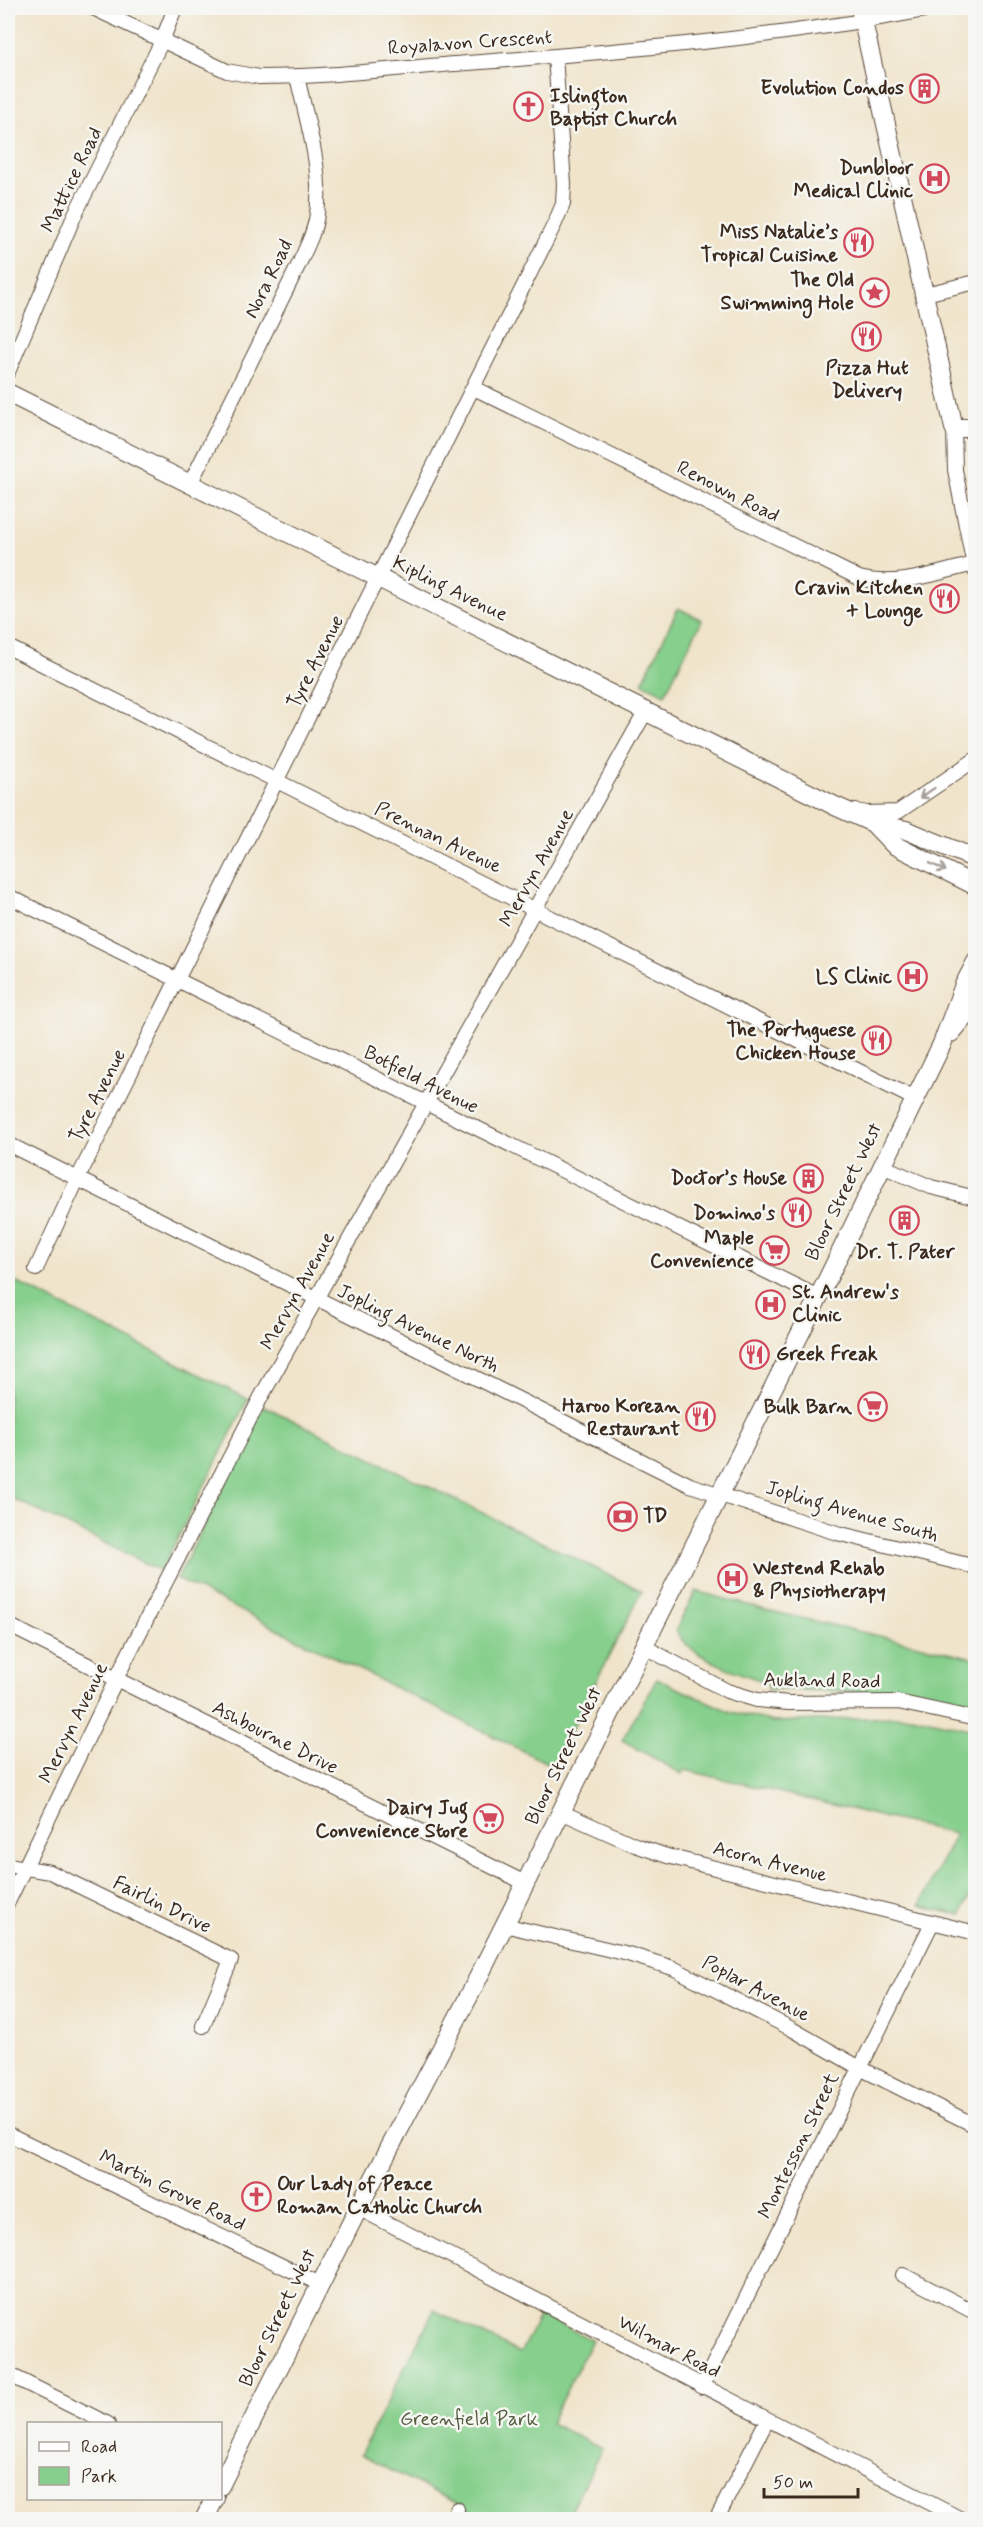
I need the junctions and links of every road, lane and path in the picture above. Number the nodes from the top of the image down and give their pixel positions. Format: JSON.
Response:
{"nodes":[{"id":1,"x":93,"y":8,"type":"edge"},
{"id":2,"x":174,"y":8,"type":"edge"},
{"id":3,"x":936,"y":8,"type":"edge"},
{"id":4,"x":861,"y":15,"type":"edge"},
{"id":5,"x":162,"y":41,"type":"junction"},
{"id":6,"x":555,"y":56,"type":"junction"},
{"id":7,"x":297,"y":76,"type":"junction"},
{"id":8,"x":975,"y":282,"type":"edge"},
{"id":9,"x":925,"y":294,"type":"junction"},
{"id":10,"x":8,"y":372,"type":"edge"},
{"id":11,"x":474,"y":388,"type":"junction"},
{"id":12,"x":8,"y":393,"type":"edge"},
{"id":13,"x":954,"y":428,"type":"junction"},
{"id":14,"x":975,"y":428,"type":"edge"},
{"id":15,"x":189,"y":484,"type":"junction"},
{"id":16,"x":975,"y":569,"type":"edge"},
{"id":17,"x":379,"y":578,"type":"junction"},
{"id":18,"x":8,"y":647,"type":"edge"},
{"id":19,"x":646,"y":711,"type":"junction"},
{"id":20,"x":975,"y":759,"type":"edge"},
{"id":21,"x":278,"y":780,"type":"junction"},
{"id":22,"x":835,"y":806,"type":"junction"},
{"id":23,"x":873,"y":824,"type":"junction"},
{"id":24,"x":975,"y":859,"type":"edge"},
{"id":25,"x":975,"y":886,"type":"edge"},
{"id":26,"x":8,"y":896,"type":"edge"},
{"id":27,"x":536,"y":909,"type":"junction"},
{"id":28,"x":975,"y":962,"type":"edge"},
{"id":29,"x":179,"y":979,"type":"junction"},
{"id":30,"x":975,"y":1003,"type":"edge"},
{"id":31,"x":942,"y":1044,"type":"junction"},
{"id":32,"x":915,"y":1099,"type":"junction"},
{"id":33,"x":427,"y":1104,"type":"junction"},
{"id":34,"x":8,"y":1144,"type":"edge"},
{"id":35,"x":882,"y":1166,"type":"junction"},
{"id":36,"x":78,"y":1179,"type":"junction"},
{"id":37,"x":975,"y":1198,"type":"edge"},
{"id":38,"x":36,"y":1269,"type":"dead end"},
{"id":39,"x":818,"y":1297,"type":"junction"},
{"id":40,"x":315,"y":1299,"type":"junction"},
{"id":41,"x":718,"y":1495,"type":"junction"},
{"id":42,"x":975,"y":1567,"type":"edge"},
{"id":43,"x":8,"y":1625,"type":"edge"},
{"id":44,"x":643,"y":1646,"type":"junction"},
{"id":45,"x":116,"y":1681,"type":"junction"},
{"id":46,"x":975,"y":1719,"type":"edge"},
{"id":47,"x":561,"y":1812,"type":"junction"},
{"id":48,"x":8,"y":1865,"type":"edge"},
{"id":49,"x":25,"y":1866,"type":"junction"},
{"id":50,"x":525,"y":1883,"type":"junction"},
{"id":51,"x":8,"y":1902,"type":"edge"},
{"id":52,"x":932,"y":1923,"type":"junction"},
{"id":53,"x":504,"y":1925,"type":"junction"},
{"id":54,"x":975,"y":1933,"type":"edge"},
{"id":55,"x":203,"y":2026,"type":"dead end"},
{"id":56,"x":860,"y":2068,"type":"junction"},
{"id":57,"x":975,"y":2126,"type":"edge"},
{"id":58,"x":8,"y":2134,"type":"edge"},
{"id":59,"x":358,"y":2208,"type":"junction"},
{"id":60,"x":903,"y":2275,"type":"dead end"},
{"id":61,"x":320,"y":2284,"type":"junction"},
{"id":62,"x":975,"y":2313,"type":"edge"},
{"id":63,"x":8,"y":2374,"type":"edge"},
{"id":64,"x":702,"y":2387,"type":"junction"},
{"id":65,"x":767,"y":2420,"type":"junction"},
{"id":66,"x":104,"y":2422,"type":"edge"},
{"id":67,"x":222,"y":2480,"type":"edge"},
{"id":68,"x":214,"y":2500,"type":"edge"},
{"id":69,"x":204,"y":2520,"type":"edge"},
{"id":70,"x":716,"y":2520,"type":"edge"},
{"id":71,"x":963,"y":2520,"type":"edge"}],
"edges":[{"from":1,"to":5,"type":"street","name":"Royalavon Crescent"},
{"from":2,"to":5,"type":"street","name":"Mattice Road"},
{"from":3,"to":4,"type":"street","name":"Royalavon Crescent"},
{"from":4,"to":6,"type":"street","name":"Royalavon Crescent"},
{"from":4,"to":9,"type":"main road"},
{"from":5,"to":7,"type":"street","name":"Royalavon Crescent"},
{"from":5,"to":10,"type":"street","name":"Mattice Road"},
{"from":6,"to":7,"type":"street","name":"Royalavon Crescent"},
{"from":6,"to":11,"type":"street","name":"Tyre Avenue"},
{"from":7,"to":15,"type":"street","name":"Nora Road"},
{"from":8,"to":9,"type":"street"},
{"from":9,"to":13,"type":"main road"},
{"from":11,"to":16,"type":"street","name":"Renown Road"},
{"from":11,"to":17,"type":"street","name":"Tyre Avenue"},
{"from":12,"to":15,"type":"main road","name":"Kipling Avenue"},
{"from":13,"to":14,"type":"main road"},
{"from":13,"to":16,"type":"street"},
{"from":15,"to":17,"type":"main road","name":"Kipling Avenue"},
{"from":17,"to":19,"type":"main road","name":"Kipling Avenue"},
{"from":17,"to":21,"type":"street","name":"Tyre Avenue"},
{"from":18,"to":21,"type":"street","name":"Prennan Avenue"},
{"from":19,"to":22,"type":"main road","name":"Kipling Avenue"},
{"from":19,"to":27,"type":"street","name":"Mervyn Avenue"},
{"from":20,"to":22,"type":"street","one_way":true},
{"from":21,"to":27,"type":"street","name":"Prennan Avenue"},
{"from":21,"to":29,"type":"street","name":"Tyre Avenue"},
{"from":22,"to":23,"type":"main road","name":"Kipling Avenue"},
{"from":23,"to":24,"type":"main road","name":"Kipling Avenue"},
{"from":23,"to":25,"type":"main road","name":"Kipling Avenue","one_way":true},
{"from":26,"to":29,"type":"street","name":"Botfield Avenue"},
{"from":27,"to":32,"type":"street","name":"Prennan Avenue"},
{"from":27,"to":33,"type":"street","name":"Mervyn Avenue"},
{"from":28,"to":31,"type":"main road","name":"Bloor Street West"},
{"from":29,"to":33,"type":"street","name":"Botfield Avenue"},
{"from":29,"to":36,"type":"street","name":"Tyre Avenue"},
{"from":30,"to":31,"type":"main road","name":"Bloor Street West"},
{"from":31,"to":32,"type":"main road","name":"Bloor Street West"},
{"from":32,"to":35,"type":"main road","name":"Bloor Street West"},
{"from":33,"to":39,"type":"street","name":"Botfield Avenue"},
{"from":33,"to":40,"type":"street","name":"Mervyn Avenue"},
{"from":34,"to":36,"type":"street","name":"Jopling Avenue North"},
{"from":35,"to":37,"type":"street"},
{"from":35,"to":39,"type":"main road","name":"Bloor Street West"},
{"from":36,"to":38,"type":"street","name":"Tyre Avenue"},
{"from":36,"to":40,"type":"street","name":"Jopling Avenue North"},
{"from":39,"to":41,"type":"main road","name":"Bloor Street West"},
{"from":40,"to":41,"type":"street","name":"Jopling Avenue North"},
{"from":40,"to":45,"type":"street","name":"Mervyn Avenue"},
{"from":41,"to":42,"type":"street","name":"Jopling Avenue South"},
{"from":41,"to":44,"type":"main road","name":"Bloor Street West"},
{"from":43,"to":45,"type":"street","name":"Ashbourne Drive"},
{"from":44,"to":46,"type":"street","name":"Aukland Road"},
{"from":44,"to":47,"type":"main road","name":"Bloor Street West"},
{"from":45,"to":49,"type":"street","name":"Mervyn Avenue"},
{"from":45,"to":50,"type":"street","name":"Ashbourne Drive"},
{"from":47,"to":50,"type":"main road","name":"Bloor Street West"},
{"from":47,"to":52,"type":"street","name":"Acorn Avenue"},
{"from":48,"to":49,"type":"street","name":"Fairlin Drive"},
{"from":49,"to":51,"type":"street","name":"Mervyn Avenue"},
{"from":49,"to":55,"type":"street","name":"Fairlin Drive"},
{"from":50,"to":53,"type":"main road","name":"Bloor Street West"},
{"from":52,"to":54,"type":"street","name":"Acorn Avenue"},
{"from":52,"to":56,"type":"street","name":"Montesson Street"},
{"from":53,"to":56,"type":"street","name":"Poplar Avenue"},
{"from":53,"to":59,"type":"main road","name":"Bloor Street West"},
{"from":56,"to":57,"type":"street","name":"Poplar Avenue"},
{"from":56,"to":64,"type":"street","name":"Montesson Street"},
{"from":58,"to":61,"type":"street","name":"Martin Grove Road"},
{"from":59,"to":61,"type":"main road","name":"Bloor Street West"},
{"from":59,"to":64,"type":"street","name":"Wilmar Road"},
{"from":60,"to":62,"type":"street"},
{"from":61,"to":67,"type":"main road","name":"Bloor Street West"},
{"from":63,"to":66,"type":"street"},
{"from":64,"to":65,"type":"street","name":"Wilmar Road"},
{"from":65,"to":70,"type":"street"},
{"from":65,"to":71,"type":"street","name":"Wilmar Road"},
{"from":68,"to":69,"type":"main road"}]}
